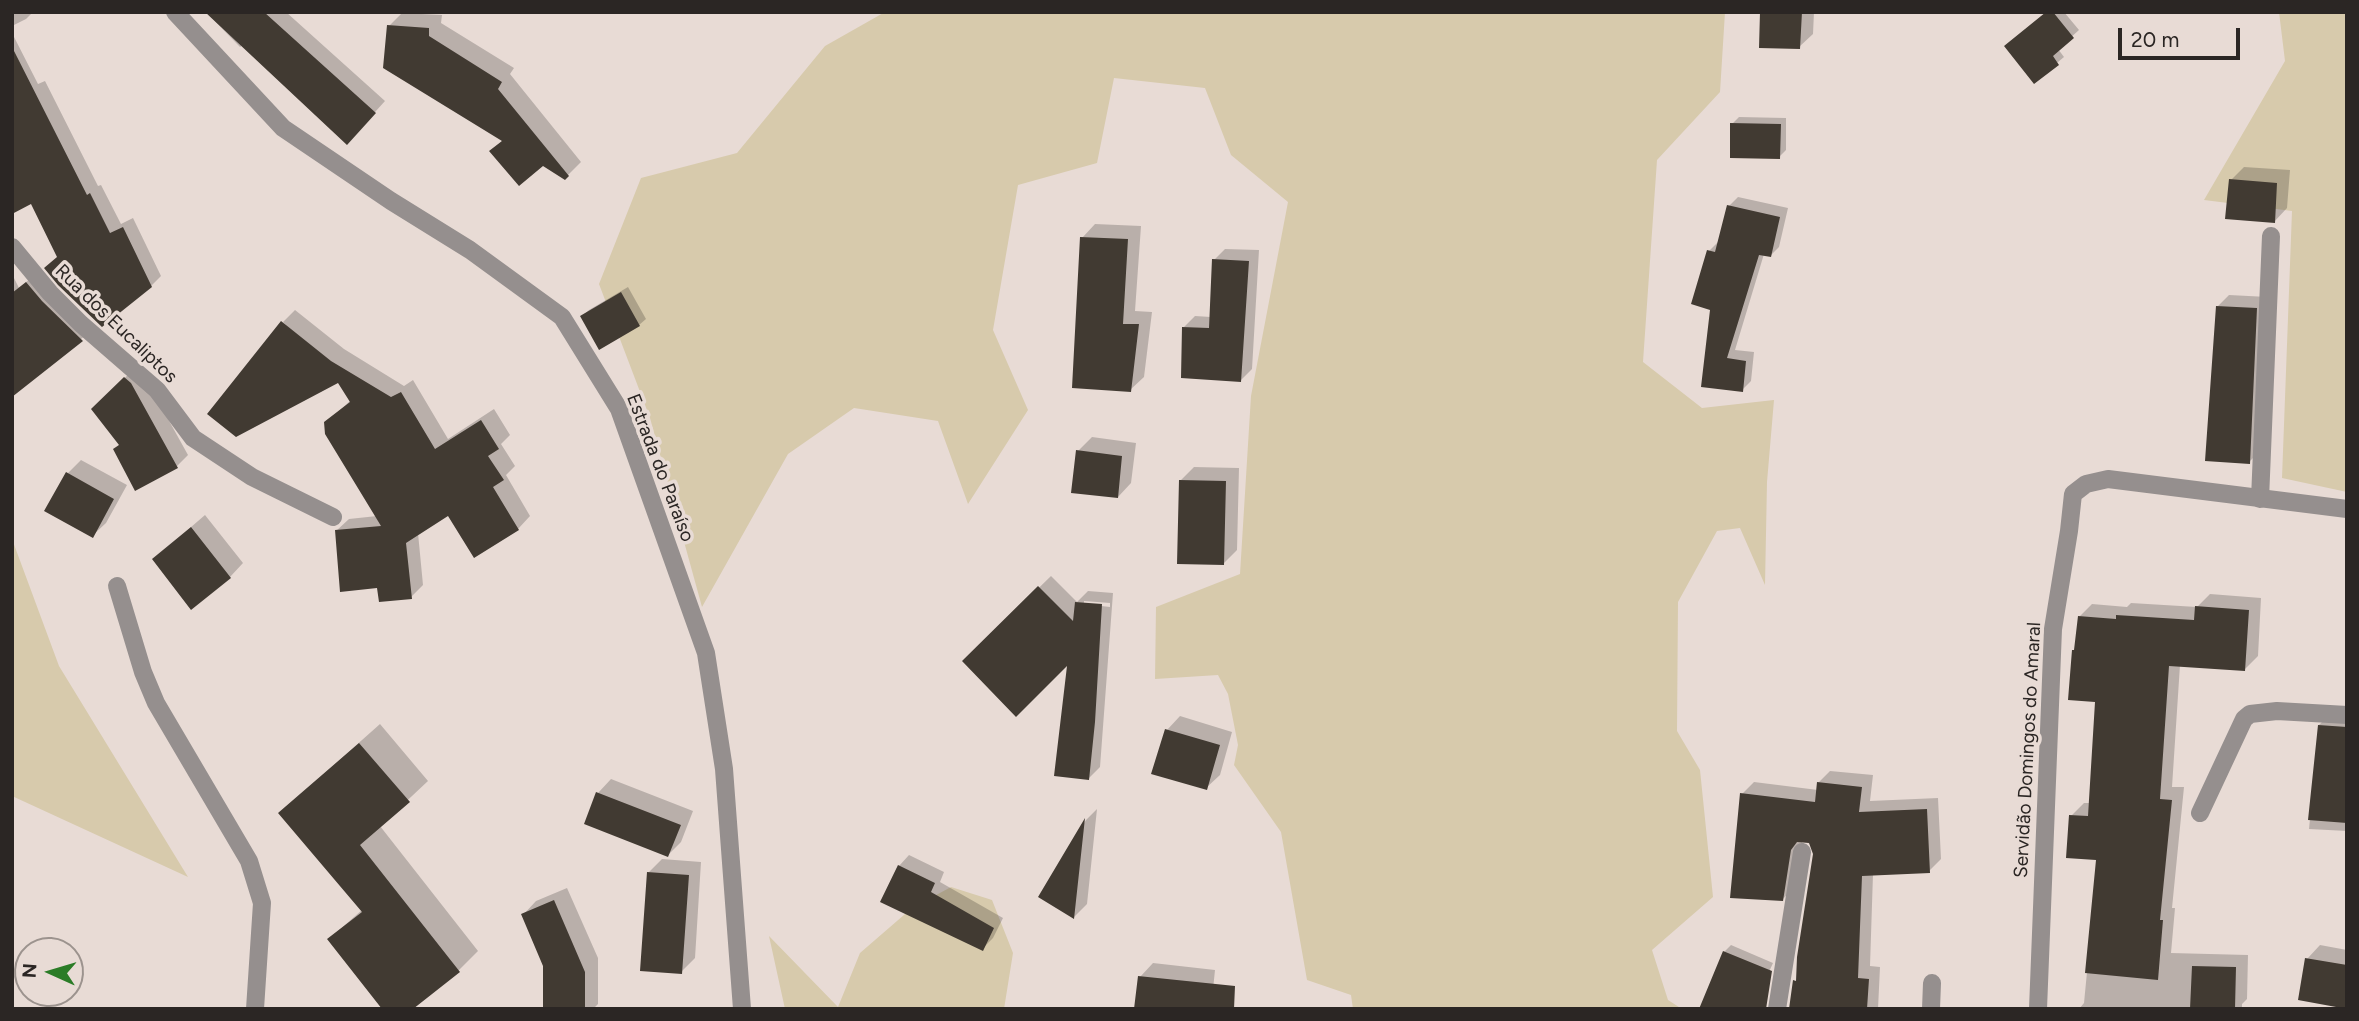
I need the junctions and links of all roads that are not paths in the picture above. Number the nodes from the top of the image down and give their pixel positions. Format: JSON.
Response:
{"nodes":[{"id":1,"x":175,"y":12,"type":"edge"},
{"id":2,"x":2271,"y":236,"type":"dead end"},
{"id":3,"x":12,"y":247,"type":"edge"},
{"id":4,"x":2260,"y":499,"type":"junction"},
{"id":5,"x":2347,"y":509,"type":"edge"},
{"id":6,"x":333,"y":517,"type":"dead end"},
{"id":7,"x":117,"y":586,"type":"dead end"},
{"id":8,"x":2347,"y":715,"type":"edge"},
{"id":9,"x":2200,"y":813,"type":"dead end"},
{"id":10,"x":1802,"y":852,"type":"dead end"},
{"id":11,"x":1932,"y":983,"type":"dead end"},
{"id":12,"x":256,"y":1009,"type":"edge"},
{"id":13,"x":742,"y":1009,"type":"edge"},
{"id":14,"x":1777,"y":1009,"type":"edge"},
{"id":15,"x":1931,"y":1009,"type":"edge"},
{"id":16,"x":2038,"y":1009,"type":"edge"}],
"edges":[{"from":1,"to":13,"type":"street","name":"Estrada do Paraíso"},
{"from":2,"to":4,"type":"street"},
{"from":3,"to":6,"type":"street","name":"Rua dos Eucaliptos"},
{"from":4,"to":5,"type":"street"},
{"from":4,"to":16,"type":"street","name":"Servidão Domingos do Amaral"},
{"from":7,"to":12,"type":"street"},
{"from":8,"to":9,"type":"street"},
{"from":10,"to":14,"type":"street"},
{"from":11,"to":15,"type":"street"}]}
